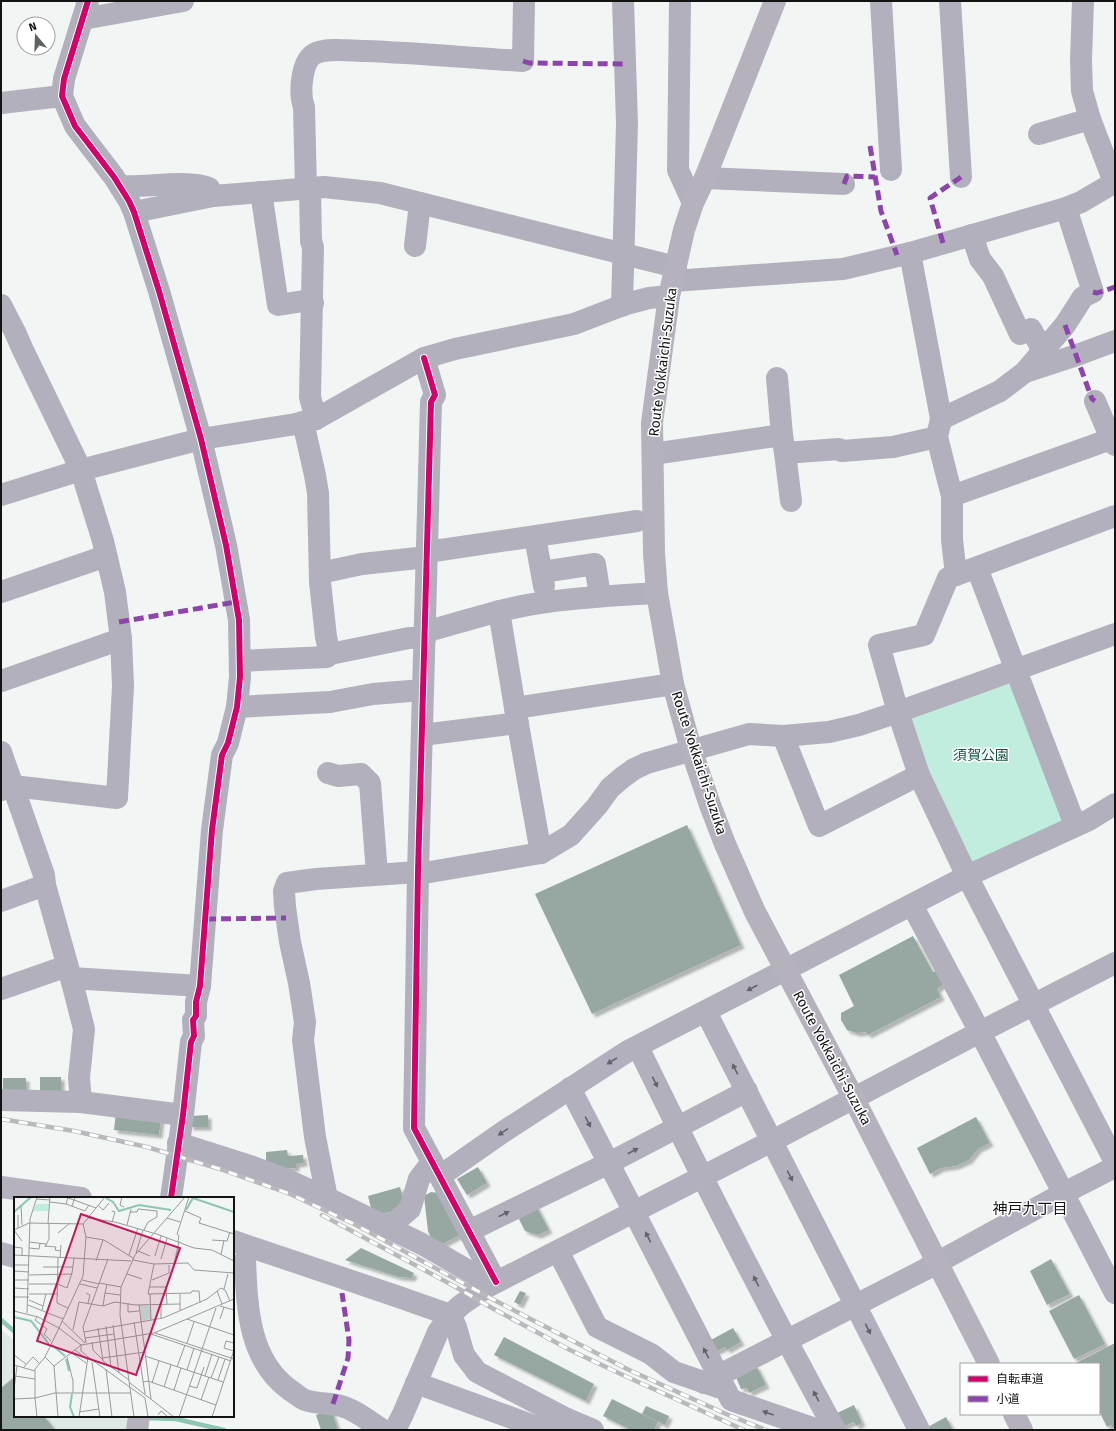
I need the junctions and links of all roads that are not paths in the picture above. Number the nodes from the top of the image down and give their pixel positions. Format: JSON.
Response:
{"nodes":[{"id":1,"x":183,"y":1,"type":"edge"},
{"id":2,"x":524,"y":1,"type":"edge"},
{"id":3,"x":623,"y":1,"type":"edge"},
{"id":4,"x":680,"y":1,"type":"edge"},
{"id":5,"x":775,"y":1,"type":"edge"},
{"id":6,"x":881,"y":1,"type":"edge"},
{"id":7,"x":950,"y":1,"type":"edge"},
{"id":8,"x":1083,"y":1,"type":"edge"},
{"id":9,"x":85,"y":10,"type":"edge"},
{"id":10,"x":62,"y":96,"type":"junction"},
{"id":11,"x":1,"y":103,"type":"edge"},
{"id":12,"x":1090,"y":119,"type":"junction"},
{"id":13,"x":1039,"y":134,"type":"dead end"},
{"id":14,"x":891,"y":170,"type":"dead end"},
{"id":15,"x":961,"y":177,"type":"dead end"},
{"id":16,"x":705,"y":178,"type":"junction"},
{"id":17,"x":1115,"y":182,"type":"edge"},
{"id":18,"x":844,"y":184,"type":"dead end"},
{"id":19,"x":120,"y":186,"type":"junction"},
{"id":20,"x":308,"y":189,"type":"junction"},
{"id":21,"x":261,"y":192,"type":"junction"},
{"id":22,"x":213,"y":196,"type":"junction"},
{"id":23,"x":420,"y":203,"type":"junction"},
{"id":24,"x":693,"y":203,"type":"junction"},
{"id":25,"x":1066,"y":208,"type":"junction"},
{"id":26,"x":134,"y":212,"type":"junction"},
{"id":27,"x":972,"y":235,"type":"junction"},
{"id":28,"x":415,"y":246,"type":"dead end"},
{"id":29,"x":910,"y":253,"type":"junction"},
{"id":30,"x":623,"y":254,"type":"junction"},
{"id":31,"x":673,"y":281,"type":"junction"},
{"id":32,"x":313,"y":303,"type":"junction"},
{"id":33,"x":1,"y":305,"type":"edge"},
{"id":34,"x":622,"y":306,"type":"junction"},
{"id":35,"x":1115,"y":341,"type":"edge"},
{"id":36,"x":1043,"y":352,"type":"junction"},
{"id":37,"x":424,"y":358,"type":"junction"},
{"id":38,"x":1025,"y":372,"type":"junction"},
{"id":39,"x":777,"y":378,"type":"dead end"},
{"id":40,"x":1095,"y":401,"type":"dead end"},
{"id":41,"x":310,"y":421,"type":"junction"},
{"id":42,"x":939,"y":428,"type":"junction"},
{"id":43,"x":201,"y":439,"type":"junction"},
{"id":44,"x":1113,"y":442,"type":"edge"},
{"id":45,"x":784,"y":444,"type":"junction"},
{"id":46,"x":653,"y":454,"type":"junction"},
{"id":47,"x":81,"y":470,"type":"junction"},
{"id":48,"x":1,"y":495,"type":"edge"},
{"id":49,"x":952,"y":496,"type":"junction"},
{"id":50,"x":791,"y":501,"type":"dead end"},
{"id":51,"x":1115,"y":516,"type":"edge"},
{"id":52,"x":637,"y":521,"type":"dead end"},
{"id":53,"x":534,"y":537,"type":"junction"},
{"id":54,"x":427,"y":555,"type":"junction"},
{"id":55,"x":106,"y":556,"type":"junction"},
{"id":56,"x":978,"y":568,"type":"junction"},
{"id":57,"x":542,"y":572,"type":"junction"},
{"id":58,"x":320,"y":573,"type":"junction"},
{"id":59,"x":952,"y":577,"type":"junction"},
{"id":60,"x":1,"y":592,"type":"edge"},
{"id":61,"x":658,"y":593,"type":"junction"},
{"id":62,"x":600,"y":596,"type":"junction"},
{"id":63,"x":546,"y":602,"type":"junction"},
{"id":64,"x":499,"y":612,"type":"junction"},
{"id":65,"x":1115,"y":634,"type":"edge"},
{"id":66,"x":425,"y":635,"type":"junction"},
{"id":67,"x":121,"y":639,"type":"junction"},
{"id":68,"x":330,"y":654,"type":"junction"},
{"id":69,"x":240,"y":661,"type":"junction"},
{"id":70,"x":1016,"y":670,"type":"junction"},
{"id":71,"x":1,"y":681,"type":"edge"},
{"id":72,"x":674,"y":684,"type":"junction"},
{"id":73,"x":423,"y":690,"type":"junction"},
{"id":74,"x":237,"y":707,"type":"junction"},
{"id":75,"x":898,"y":712,"type":"junction"},
{"id":76,"x":517,"y":716,"type":"junction"},
{"id":77,"x":422,"y":735,"type":"junction"},
{"id":78,"x":783,"y":736,"type":"junction"},
{"id":79,"x":691,"y":749,"type":"junction"},
{"id":80,"x":1,"y":752,"type":"edge"},
{"id":81,"x":328,"y":773,"type":"dead end"},
{"id":82,"x":919,"y":775,"type":"junction"},
{"id":83,"x":7,"y":788,"type":"edge"},
{"id":84,"x":1115,"y":804,"type":"edge"},
{"id":85,"x":1075,"y":826,"type":"junction"},
{"id":86,"x":541,"y":853,"type":"junction"},
{"id":87,"x":418,"y":873,"type":"junction"},
{"id":88,"x":377,"y":874,"type":"junction"},
{"id":89,"x":967,"y":876,"type":"junction"},
{"id":90,"x":45,"y":885,"type":"junction"},
{"id":91,"x":1,"y":901,"type":"edge"},
{"id":92,"x":912,"y":904,"type":"junction"},
{"id":93,"x":1115,"y":963,"type":"edge"},
{"id":94,"x":786,"y":970,"type":"junction"},
{"id":95,"x":69,"y":972,"type":"junction"},
{"id":96,"x":200,"y":986,"type":"junction"},
{"id":97,"x":1,"y":989,"type":"edge"},
{"id":98,"x":1034,"y":1004,"type":"junction"},
{"id":99,"x":706,"y":1012,"type":"junction"},
{"id":100,"x":980,"y":1032,"type":"junction"},
{"id":101,"x":638,"y":1047,"type":"junction"},
{"id":102,"x":570,"y":1088,"type":"junction"},
{"id":103,"x":747,"y":1091,"type":"junction"},
{"id":104,"x":854,"y":1099,"type":"junction"},
{"id":105,"x":1,"y":1100,"type":"edge"},
{"id":106,"x":81,"y":1102,"type":"junction"},
{"id":107,"x":183,"y":1116,"type":"junction"},
{"id":108,"x":677,"y":1128,"type":"junction"},
{"id":109,"x":772,"y":1141,"type":"junction"},
{"id":110,"x":178,"y":1143,"type":"junction"},
{"id":111,"x":1115,"y":1162,"type":"edge"},
{"id":112,"x":609,"y":1163,"type":"junction"},
{"id":113,"x":1115,"y":1168,"type":"edge"},
{"id":114,"x":436,"y":1169,"type":"junction"},
{"id":115,"x":702,"y":1177,"type":"junction"},
{"id":116,"x":1,"y":1187,"type":"edge"},
{"id":117,"x":1064,"y":1194,"type":"junction"},
{"id":118,"x":74,"y":1197,"type":"edge"},
{"id":119,"x":171,"y":1197,"type":"edge"},
{"id":120,"x":327,"y":1198,"type":"junction"},
{"id":121,"x":635,"y":1212,"type":"junction"},
{"id":122,"x":388,"y":1228,"type":"junction"},
{"id":123,"x":468,"y":1231,"type":"junction"},
{"id":124,"x":234,"y":1241,"type":"edge"},
{"id":125,"x":558,"y":1251,"type":"junction"},
{"id":126,"x":1,"y":1253,"type":"edge"},
{"id":127,"x":14,"y":1257,"type":"edge"},
{"id":128,"x":245,"y":1260,"type":"dead end"},
{"id":129,"x":938,"y":1263,"type":"junction"},
{"id":130,"x":491,"y":1285,"type":"junction"},
{"id":131,"x":1115,"y":1293,"type":"edge"},
{"id":132,"x":855,"y":1304,"type":"junction"},
{"id":133,"x":450,"y":1315,"type":"junction"},
{"id":134,"x":787,"y":1341,"type":"junction"},
{"id":135,"x":988,"y":1363,"type":"edge"},
{"id":136,"x":416,"y":1383,"type":"junction"},
{"id":137,"x":715,"y":1383,"type":"junction"},
{"id":138,"x":1014,"y":1415,"type":"edge"},
{"id":139,"x":140,"y":1417,"type":"edge"},
{"id":140,"x":564,"y":1425,"type":"edge"},
{"id":141,"x":137,"y":1430,"type":"edge"},
{"id":142,"x":383,"y":1430,"type":"edge"},
{"id":143,"x":395,"y":1430,"type":"edge"},
{"id":144,"x":545,"y":1430,"type":"edge"},
{"id":145,"x":593,"y":1430,"type":"edge"},
{"id":146,"x":818,"y":1430,"type":"edge"},
{"id":147,"x":835,"y":1430,"type":"edge"},
{"id":148,"x":919,"y":1430,"type":"edge"},
{"id":149,"x":1022,"y":1430,"type":"edge"}],
"edges":[{"from":1,"to":9,"type":"street"},
{"from":2,"to":20,"type":"street"},
{"from":3,"to":30,"type":"street"},
{"from":4,"to":24,"type":"street"},
{"from":5,"to":16,"type":"main road","name":"Route Yokkaichi-Suzuka"},
{"from":6,"to":14,"type":"street"},
{"from":7,"to":15,"type":"street"},
{"from":8,"to":12,"type":"street"},
{"from":9,"to":10,"type":"street"},
{"from":10,"to":11,"type":"street"},
{"from":10,"to":19,"type":"street"},
{"from":12,"to":13,"type":"street"},
{"from":12,"to":17,"type":"street"},
{"from":16,"to":18,"type":"street"},
{"from":16,"to":24,"type":"main road","name":"Route Yokkaichi-Suzuka"},
{"from":17,"to":25,"type":"street"},
{"from":19,"to":22,"type":"street"},
{"from":19,"to":26,"type":"street"},
{"from":20,"to":21,"type":"street"},
{"from":20,"to":23,"type":"street"},
{"from":20,"to":32,"type":"street"},
{"from":21,"to":22,"type":"street"},
{"from":21,"to":32,"type":"street"},
{"from":22,"to":26,"type":"street"},
{"from":23,"to":28,"type":"street"},
{"from":23,"to":30,"type":"street"},
{"from":24,"to":31,"type":"main road","name":"Route Yokkaichi-Suzuka"},
{"from":25,"to":27,"type":"street"},
{"from":25,"to":36,"type":"street"},
{"from":26,"to":43,"type":"street"},
{"from":27,"to":29,"type":"street"},
{"from":27,"to":36,"type":"street"},
{"from":29,"to":31,"type":"street"},
{"from":29,"to":42,"type":"street"},
{"from":30,"to":31,"type":"street"},
{"from":30,"to":34,"type":"street"},
{"from":31,"to":34,"type":"street"},
{"from":31,"to":46,"type":"main road","name":"Route Yokkaichi-Suzuka"},
{"from":32,"to":41,"type":"street"},
{"from":33,"to":47,"type":"street"},
{"from":34,"to":37,"type":"street"},
{"from":35,"to":38,"type":"street"},
{"from":36,"to":38,"type":"street"},
{"from":37,"to":41,"type":"street"},
{"from":37,"to":54,"type":"street"},
{"from":38,"to":42,"type":"street"},
{"from":39,"to":45,"type":"street"},
{"from":40,"to":44,"type":"street"},
{"from":41,"to":43,"type":"street"},
{"from":41,"to":58,"type":"street"},
{"from":42,"to":45,"type":"street"},
{"from":42,"to":49,"type":"street"},
{"from":43,"to":47,"type":"street"},
{"from":43,"to":69,"type":"street"},
{"from":44,"to":49,"type":"street"},
{"from":45,"to":46,"type":"street"},
{"from":45,"to":50,"type":"street"},
{"from":46,"to":61,"type":"main road","name":"Route Yokkaichi-Suzuka"},
{"from":47,"to":48,"type":"street"},
{"from":47,"to":55,"type":"street"},
{"from":49,"to":59,"type":"street"},
{"from":51,"to":56,"type":"street"},
{"from":52,"to":53,"type":"street"},
{"from":53,"to":54,"type":"street"},
{"from":53,"to":57,"type":"street"},
{"from":54,"to":58,"type":"street"},
{"from":54,"to":66,"type":"street"},
{"from":55,"to":60,"type":"street"},
{"from":55,"to":67,"type":"street"},
{"from":56,"to":59,"type":"street"},
{"from":56,"to":70,"type":"street"},
{"from":57,"to":62,"type":"street"},
{"from":57,"to":63,"type":"street"},
{"from":58,"to":68,"type":"street"},
{"from":59,"to":75,"type":"street"},
{"from":61,"to":62,"type":"street"},
{"from":61,"to":72,"type":"main road","name":"Route Yokkaichi-Suzuka"},
{"from":62,"to":63,"type":"street"},
{"from":63,"to":64,"type":"street"},
{"from":64,"to":66,"type":"street"},
{"from":64,"to":76,"type":"street"},
{"from":65,"to":70,"type":"street"},
{"from":66,"to":68,"type":"street"},
{"from":66,"to":73,"type":"street"},
{"from":67,"to":71,"type":"street"},
{"from":67,"to":83,"type":"street"},
{"from":68,"to":69,"type":"street"},
{"from":69,"to":74,"type":"street"},
{"from":70,"to":75,"type":"street"},
{"from":70,"to":85,"type":"street"},
{"from":72,"to":76,"type":"street"},
{"from":72,"to":79,"type":"main road","name":"Route Yokkaichi-Suzuka"},
{"from":73,"to":74,"type":"street"},
{"from":73,"to":77,"type":"street"},
{"from":74,"to":96,"type":"street"},
{"from":75,"to":78,"type":"street"},
{"from":75,"to":82,"type":"street"},
{"from":76,"to":77,"type":"street"},
{"from":76,"to":86,"type":"street"},
{"from":77,"to":87,"type":"street"},
{"from":78,"to":79,"type":"street"},
{"from":78,"to":82,"type":"street"},
{"from":79,"to":86,"type":"street"},
{"from":79,"to":94,"type":"main road","name":"Route Yokkaichi-Suzuka"},
{"from":80,"to":83,"type":"street"},
{"from":81,"to":88,"type":"street"},
{"from":82,"to":89,"type":"street"},
{"from":83,"to":90,"type":"street"},
{"from":84,"to":85,"type":"street"},
{"from":85,"to":89,"type":"street"},
{"from":86,"to":87,"type":"street"},
{"from":87,"to":88,"type":"street"},
{"from":87,"to":114,"type":"street"},
{"from":88,"to":120,"type":"street"},
{"from":89,"to":92,"type":"street"},
{"from":89,"to":98,"type":"street"},
{"from":90,"to":91,"type":"street"},
{"from":90,"to":95,"type":"street"},
{"from":92,"to":94,"type":"street"},
{"from":92,"to":100,"type":"street"},
{"from":93,"to":98,"type":"street"},
{"from":94,"to":99,"type":"street","one_way":true},
{"from":94,"to":104,"type":"main road","name":"Route Yokkaichi-Suzuka"},
{"from":95,"to":96,"type":"street"},
{"from":95,"to":97,"type":"street"},
{"from":95,"to":106,"type":"street"},
{"from":96,"to":107,"type":"street"},
{"from":98,"to":100,"type":"street"},
{"from":98,"to":111,"type":"street"},
{"from":99,"to":101,"type":"street"},
{"from":103,"to":99,"type":"street","one_way":true},
{"from":100,"to":104,"type":"street"},
{"from":100,"to":117,"type":"street"},
{"from":101,"to":102,"type":"street","one_way":true},
{"from":101,"to":108,"type":"street","one_way":true},
{"from":102,"to":112,"type":"street","one_way":true},
{"from":102,"to":114,"type":"street","one_way":true},
{"from":103,"to":108,"type":"street"},
{"from":103,"to":109,"type":"street"},
{"from":104,"to":109,"type":"street"},
{"from":104,"to":129,"type":"main road","name":"Route Yokkaichi-Suzuka"},
{"from":105,"to":106,"type":"street"},
{"from":106,"to":107,"type":"street"},
{"from":107,"to":110,"type":"street"},
{"from":112,"to":108,"type":"street","one_way":true},
{"from":108,"to":115,"type":"street"},
{"from":109,"to":115,"type":"street"},
{"from":109,"to":132,"type":"street","one_way":true},
{"from":110,"to":119,"type":"street"},
{"from":110,"to":120,"type":"street"},
{"from":112,"to":121,"type":"street"},
{"from":123,"to":112,"type":"street","one_way":true},
{"from":113,"to":117,"type":"street"},
{"from":114,"to":122,"type":"street"},
{"from":114,"to":123,"type":"street"},
{"from":115,"to":121,"type":"street"},
{"from":134,"to":115,"type":"street","one_way":true},
{"from":116,"to":118,"type":"main road"},
{"from":117,"to":129,"type":"street"},
{"from":117,"to":131,"type":"street"},
{"from":120,"to":122,"type":"street"},
{"from":121,"to":125,"type":"street"},
{"from":137,"to":121,"type":"street","one_way":true},
{"from":122,"to":130,"type":"street"},
{"from":123,"to":130,"type":"street"},
{"from":124,"to":133,"type":"street"},
{"from":125,"to":130,"type":"street"},
{"from":125,"to":137,"type":"street"},
{"from":126,"to":127,"type":"street"},
{"from":128,"to":142,"type":"street"},
{"from":129,"to":132,"type":"street"},
{"from":129,"to":135,"type":"main road","name":"Route Yokkaichi-Suzuka"},
{"from":130,"to":133,"type":"street"},
{"from":132,"to":134,"type":"street"},
{"from":132,"to":148,"type":"street","one_way":true},
{"from":133,"to":136,"type":"street"},
{"from":133,"to":140,"type":"street"},
{"from":134,"to":137,"type":"street"},
{"from":147,"to":134,"type":"street","one_way":true},
{"from":136,"to":143,"type":"street"},
{"from":136,"to":144,"type":"street"},
{"from":146,"to":137,"type":"street","one_way":true},
{"from":138,"to":149,"type":"main road"},
{"from":139,"to":141,"type":"main road"},
{"from":140,"to":145,"type":"street"}]}
